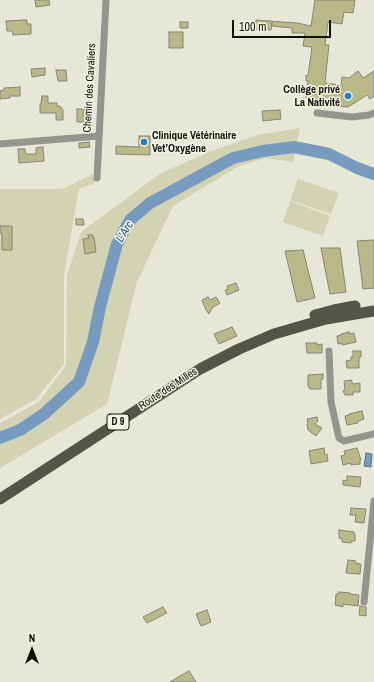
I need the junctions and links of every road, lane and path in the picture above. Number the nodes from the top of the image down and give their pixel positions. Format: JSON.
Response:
{"nodes":[{"id":1,"x":106,"y":0,"type":"edge"},
{"id":2,"x":317,"y":113,"type":"dead end"},
{"id":3,"x":374,"y":113,"type":"edge"},
{"id":4,"x":99,"y":136,"type":"junction"},
{"id":5,"x":0,"y":144,"type":"edge"},
{"id":6,"x":97,"y":178,"type":"dead end"},
{"id":7,"x":374,"y":304,"type":"edge"},
{"id":8,"x":374,"y":311,"type":"edge"},
{"id":9,"x":239,"y":349,"type":"junction"},
{"id":10,"x":329,"y":351,"type":"dead end"},
{"id":11,"x":374,"y":434,"type":"edge"},
{"id":12,"x":0,"y":499,"type":"edge"},
{"id":13,"x":374,"y":501,"type":"edge"},
{"id":14,"x":364,"y":602,"type":"dead end"}],
"edges":[{"from":1,"to":4,"type":"street","name":"Chemin des Cavaliers"},
{"from":2,"to":3,"type":"street"},
{"from":4,"to":5,"type":"street"},
{"from":4,"to":6,"type":"street","name":"Chemin des Cavaliers"},
{"from":7,"to":9,"type":"main road","name":"Route des Milles","number":"D 9"},
{"from":8,"to":9,"type":"main road","name":"Route des Milles","number":"D 9"},
{"from":9,"to":12,"type":"main road","name":"Route des Milles","number":"D 9"},
{"from":10,"to":11,"type":"street"},
{"from":13,"to":14,"type":"street"}]}
